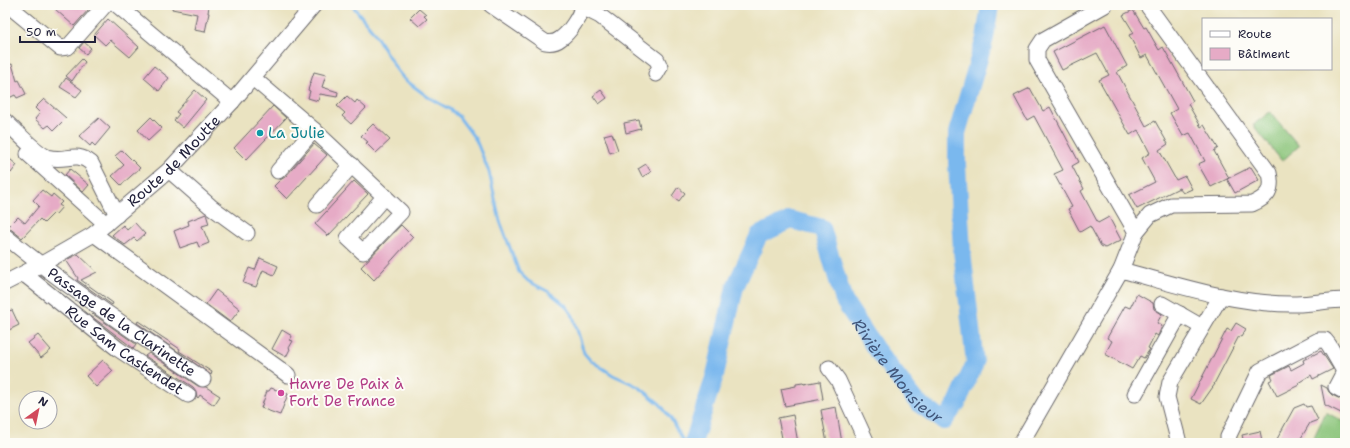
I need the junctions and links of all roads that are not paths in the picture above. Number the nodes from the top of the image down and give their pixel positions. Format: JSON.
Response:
{"nodes":[{"id":1,"x":8,"y":5,"type":"edge"},
{"id":2,"x":105,"y":5,"type":"edge"},
{"id":3,"x":117,"y":5,"type":"edge"},
{"id":4,"x":314,"y":5,"type":"edge"},
{"id":5,"x":491,"y":5,"type":"edge"},
{"id":6,"x":1105,"y":5,"type":"edge"},
{"id":7,"x":1147,"y":5,"type":"edge"},
{"id":8,"x":581,"y":6,"type":"edge"},
{"id":9,"x":656,"y":74,"type":"dead end"},
{"id":10,"x":253,"y":78,"type":"junction"},
{"id":11,"x":232,"y":102,"type":"junction"},
{"id":12,"x":5,"y":121,"type":"edge"},
{"id":13,"x":314,"y":130,"type":"junction"},
{"id":14,"x":5,"y":133,"type":"edge"},
{"id":15,"x":352,"y":165,"type":"junction"},
{"id":16,"x":169,"y":170,"type":"junction"},
{"id":17,"x":278,"y":171,"type":"dead end"},
{"id":18,"x":385,"y":196,"type":"junction"},
{"id":19,"x":317,"y":205,"type":"dead end"},
{"id":20,"x":112,"y":220,"type":"junction"},
{"id":21,"x":1136,"y":232,"type":"junction"},
{"id":22,"x":247,"y":233,"type":"dead end"},
{"id":23,"x":94,"y":234,"type":"junction"},
{"id":24,"x":5,"y":236,"type":"edge"},
{"id":25,"x":40,"y":266,"type":"junction"},
{"id":26,"x":1121,"y":270,"type":"junction"},
{"id":27,"x":24,"y":274,"type":"junction"},
{"id":28,"x":5,"y":284,"type":"edge"},
{"id":29,"x":1221,"y":296,"type":"junction"},
{"id":30,"x":1345,"y":300,"type":"edge"},
{"id":31,"x":1162,"y":304,"type":"dead end"},
{"id":32,"x":1180,"y":314,"type":"junction"},
{"id":33,"x":1202,"y":327,"type":"junction"},
{"id":34,"x":829,"y":368,"type":"dead end"},
{"id":35,"x":1345,"y":370,"type":"edge"},
{"id":36,"x":288,"y":375,"type":"dead end"},
{"id":37,"x":204,"y":379,"type":"dead end"},
{"id":38,"x":1345,"y":392,"type":"edge"},
{"id":39,"x":1135,"y":394,"type":"dead end"},
{"id":40,"x":188,"y":395,"type":"dead end"},
{"id":41,"x":867,"y":443,"type":"edge"},
{"id":42,"x":1021,"y":443,"type":"edge"},
{"id":43,"x":1179,"y":443,"type":"edge"},
{"id":44,"x":1230,"y":443,"type":"edge"}],
"edges":[{"from":1,"to":2,"type":"street"},
{"from":3,"to":11,"type":"street"},
{"from":4,"to":10,"type":"street","name":"Route de Moutte"},
{"from":5,"to":8,"type":"street"},
{"from":6,"to":21,"type":"street"},
{"from":7,"to":21,"type":"street"},
{"from":8,"to":9,"type":"street"},
{"from":10,"to":11,"type":"street","name":"Route de Moutte"},
{"from":10,"to":13,"type":"street"},
{"from":11,"to":16,"type":"street","name":"Route de Moutte"},
{"from":12,"to":20,"type":"street"},
{"from":13,"to":15,"type":"street"},
{"from":13,"to":17,"type":"street"},
{"from":14,"to":20,"type":"street"},
{"from":15,"to":18,"type":"street"},
{"from":15,"to":19,"type":"street"},
{"from":16,"to":20,"type":"street","name":"Route de Moutte"},
{"from":16,"to":22,"type":"street"},
{"from":18,"to":18,"type":"street"},
{"from":20,"to":23,"type":"street","name":"Route de Moutte"},
{"from":21,"to":26,"type":"street"},
{"from":23,"to":25,"type":"street","name":"Route de Moutte"},
{"from":23,"to":36,"type":"street"},
{"from":24,"to":25,"type":"street","name":"Passage de la Clarinette"},
{"from":25,"to":27,"type":"street","name":"Route de Moutte"},
{"from":25,"to":37,"type":"street","name":"Passage de la Clarinette"},
{"from":26,"to":29,"type":"street"},
{"from":26,"to":42,"type":"street"},
{"from":27,"to":28,"type":"street","name":"Route de Moutte"},
{"from":27,"to":40,"type":"street","name":"Rue Sam Castendet"},
{"from":29,"to":30,"type":"street"},
{"from":29,"to":33,"type":"street"},
{"from":31,"to":32,"type":"street"},
{"from":32,"to":33,"type":"street"},
{"from":32,"to":39,"type":"street"},
{"from":33,"to":43,"type":"street"},
{"from":34,"to":41,"type":"street"},
{"from":35,"to":38,"type":"street"},
{"from":35,"to":44,"type":"street"}]}
